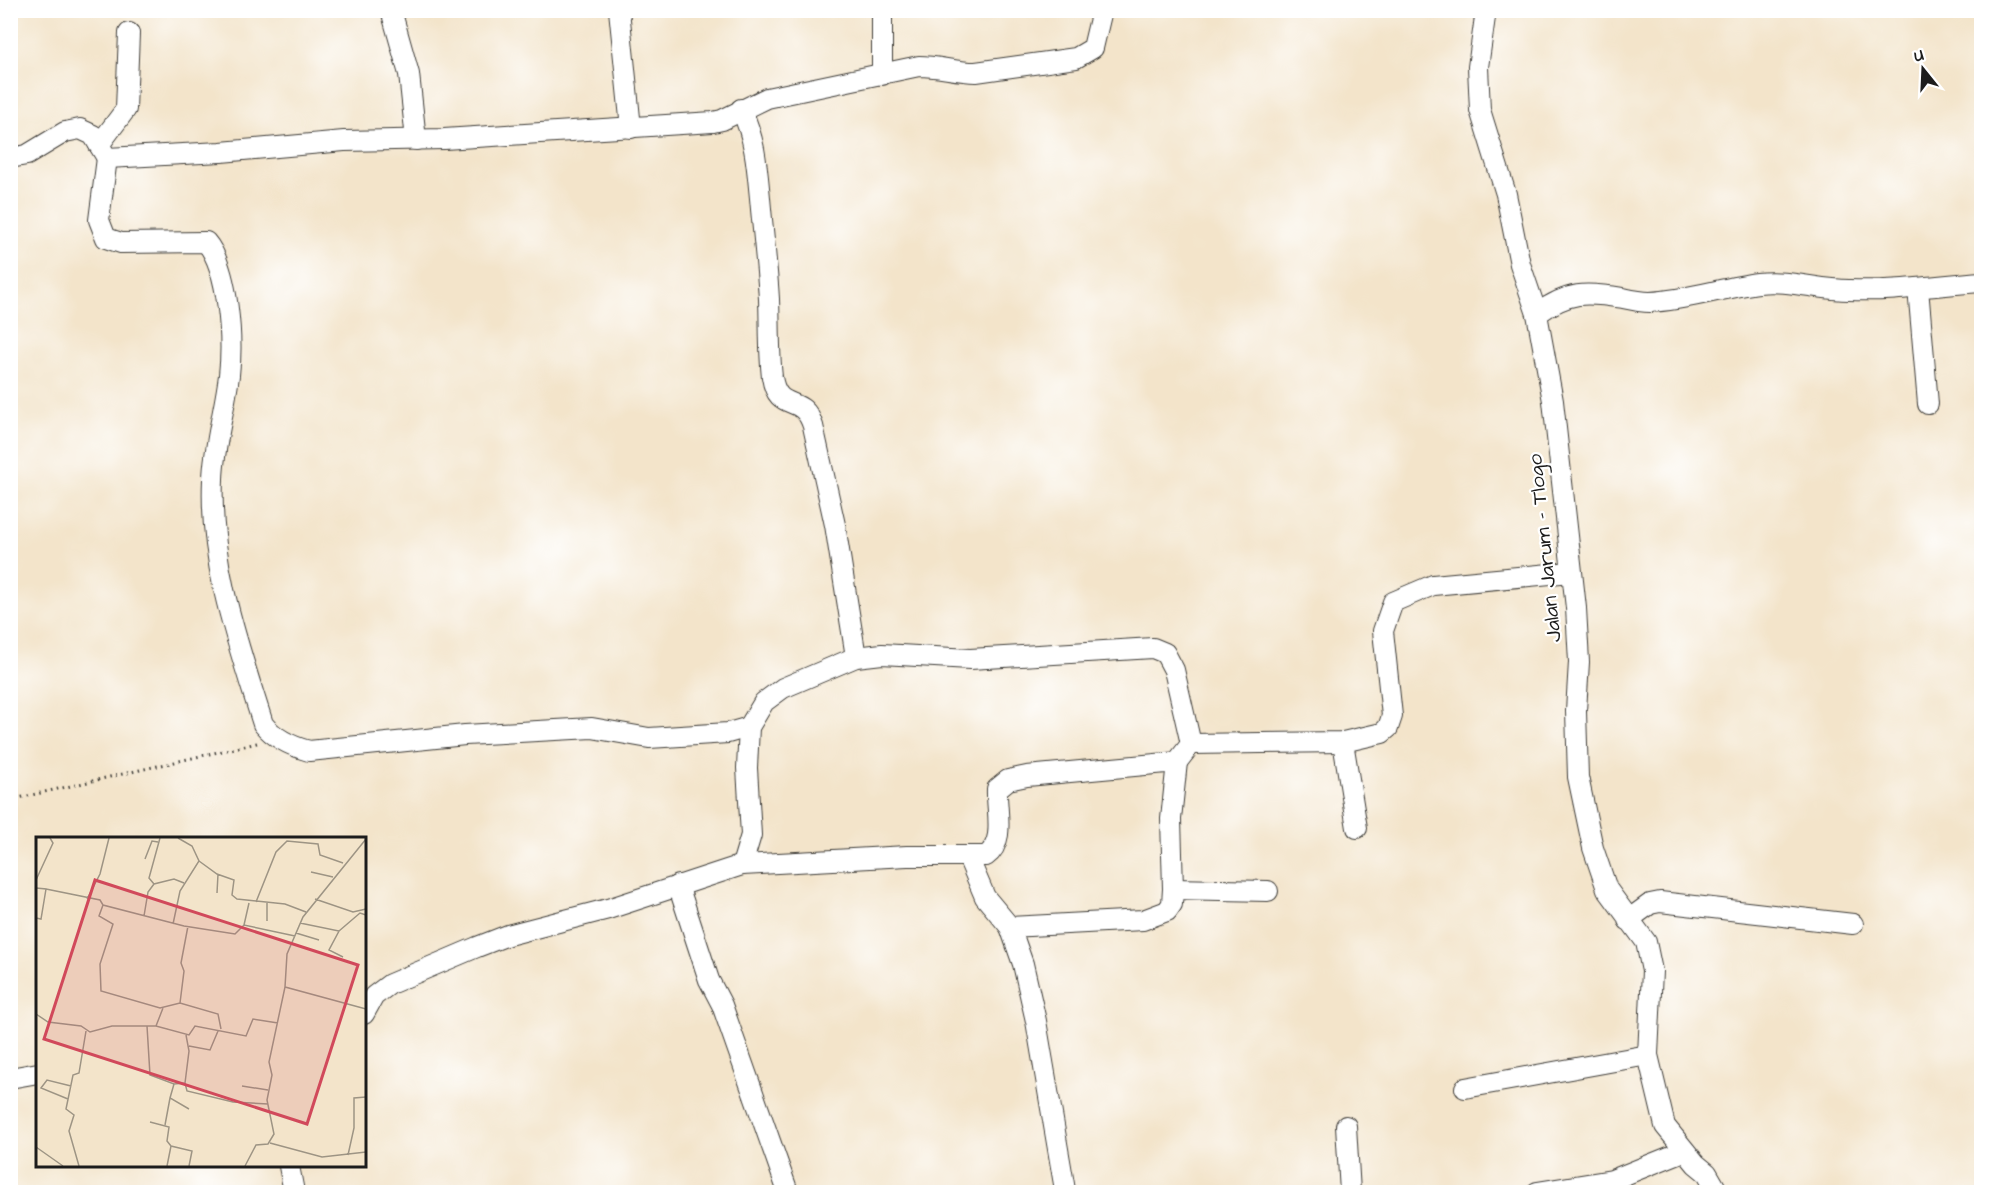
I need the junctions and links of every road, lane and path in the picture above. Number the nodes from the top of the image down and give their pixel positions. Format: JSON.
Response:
{"nodes":[{"id":1,"x":391,"y":10,"type":"edge"},
{"id":2,"x":619,"y":10,"type":"edge"},
{"id":3,"x":882,"y":10,"type":"edge"},
{"id":4,"x":1102,"y":10,"type":"edge"},
{"id":5,"x":1486,"y":10,"type":"edge"},
{"id":6,"x":129,"y":33,"type":"dead end"},
{"id":7,"x":882,"y":75,"type":"junction"},
{"id":8,"x":741,"y":109,"type":"junction"},
{"id":9,"x":631,"y":128,"type":"junction"},
{"id":10,"x":416,"y":141,"type":"junction"},
{"id":11,"x":103,"y":151,"type":"junction"},
{"id":12,"x":10,"y":158,"type":"edge"},
{"id":13,"x":1982,"y":282,"type":"edge"},
{"id":14,"x":1918,"y":288,"type":"junction"},
{"id":15,"x":1537,"y":314,"type":"junction"},
{"id":16,"x":1928,"y":404,"type":"dead end"},
{"id":17,"x":1571,"y":572,"type":"junction"},
{"id":18,"x":856,"y":657,"type":"junction"},
{"id":19,"x":749,"y":727,"type":"junction"},
{"id":20,"x":280,"y":738,"type":"junction"},
{"id":21,"x":1343,"y":742,"type":"junction"},
{"id":22,"x":1191,"y":744,"type":"junction"},
{"id":23,"x":1177,"y":762,"type":"junction"},
{"id":24,"x":10,"y":800,"type":"edge"},
{"id":25,"x":1357,"y":828,"type":"dead end"},
{"id":26,"x":968,"y":857,"type":"junction"},
{"id":27,"x":742,"y":865,"type":"junction"},
{"id":28,"x":678,"y":885,"type":"junction"},
{"id":29,"x":1173,"y":889,"type":"junction"},
{"id":30,"x":1268,"y":891,"type":"dead end"},
{"id":31,"x":1628,"y":921,"type":"junction"},
{"id":32,"x":1853,"y":924,"type":"dead end"},
{"id":33,"x":1010,"y":927,"type":"junction"},
{"id":34,"x":366,"y":1010,"type":"edge"},
{"id":35,"x":1648,"y":1055,"type":"junction"},
{"id":36,"x":36,"y":1073,"type":"edge"},
{"id":37,"x":10,"y":1078,"type":"edge"},
{"id":38,"x":1465,"y":1088,"type":"dead end"},
{"id":39,"x":1346,"y":1126,"type":"dead end"},
{"id":40,"x":1684,"y":1151,"type":"junction"},
{"id":41,"x":289,"y":1167,"type":"edge"},
{"id":42,"x":294,"y":1192,"type":"edge"},
{"id":43,"x":788,"y":1192,"type":"edge"},
{"id":44,"x":1065,"y":1192,"type":"edge"},
{"id":45,"x":1350,"y":1192,"type":"edge"},
{"id":46,"x":1538,"y":1192,"type":"edge"},
{"id":47,"x":1718,"y":1192,"type":"edge"}],
"edges":[{"from":1,"to":10,"type":"street"},
{"from":2,"to":9,"type":"street"},
{"from":3,"to":7,"type":"street"},
{"from":4,"to":7,"type":"street"},
{"from":5,"to":15,"type":"street","name":"Jalan Jarum - Tlogo"},
{"from":6,"to":11,"type":"street"},
{"from":7,"to":8,"type":"street"},
{"from":8,"to":9,"type":"street"},
{"from":8,"to":18,"type":"street"},
{"from":9,"to":10,"type":"street"},
{"from":10,"to":11,"type":"street"},
{"from":11,"to":12,"type":"street"},
{"from":11,"to":20,"type":"street"},
{"from":13,"to":14,"type":"street"},
{"from":14,"to":15,"type":"street"},
{"from":14,"to":16,"type":"street"},
{"from":15,"to":17,"type":"street","name":"Jalan Jarum - Tlogo"},
{"from":17,"to":21,"type":"street"},
{"from":17,"to":31,"type":"street","name":"Jalan Jarum - Tlogo"},
{"from":18,"to":19,"type":"street"},
{"from":18,"to":22,"type":"street"},
{"from":19,"to":20,"type":"street"},
{"from":19,"to":27,"type":"street"},
{"from":20,"to":24,"type":"path"},
{"from":21,"to":22,"type":"street"},
{"from":21,"to":25,"type":"street"},
{"from":22,"to":23,"type":"street"},
{"from":23,"to":26,"type":"street"},
{"from":23,"to":29,"type":"street"},
{"from":26,"to":27,"type":"street"},
{"from":26,"to":33,"type":"street"},
{"from":27,"to":28,"type":"street"},
{"from":28,"to":34,"type":"street"},
{"from":28,"to":43,"type":"street"},
{"from":29,"to":30,"type":"street"},
{"from":29,"to":33,"type":"street"},
{"from":31,"to":32,"type":"street"},
{"from":31,"to":35,"type":"street","name":"Jalan Jarum - Tlogo"},
{"from":33,"to":44,"type":"street"},
{"from":35,"to":38,"type":"street"},
{"from":35,"to":40,"type":"street","name":"Jalan Jarum - Tlogo"},
{"from":36,"to":37,"type":"street"},
{"from":39,"to":45,"type":"street"},
{"from":40,"to":46,"type":"street"},
{"from":40,"to":47,"type":"street","name":"Jalan Jarum - Tlogo"},
{"from":41,"to":42,"type":"street"}]}
